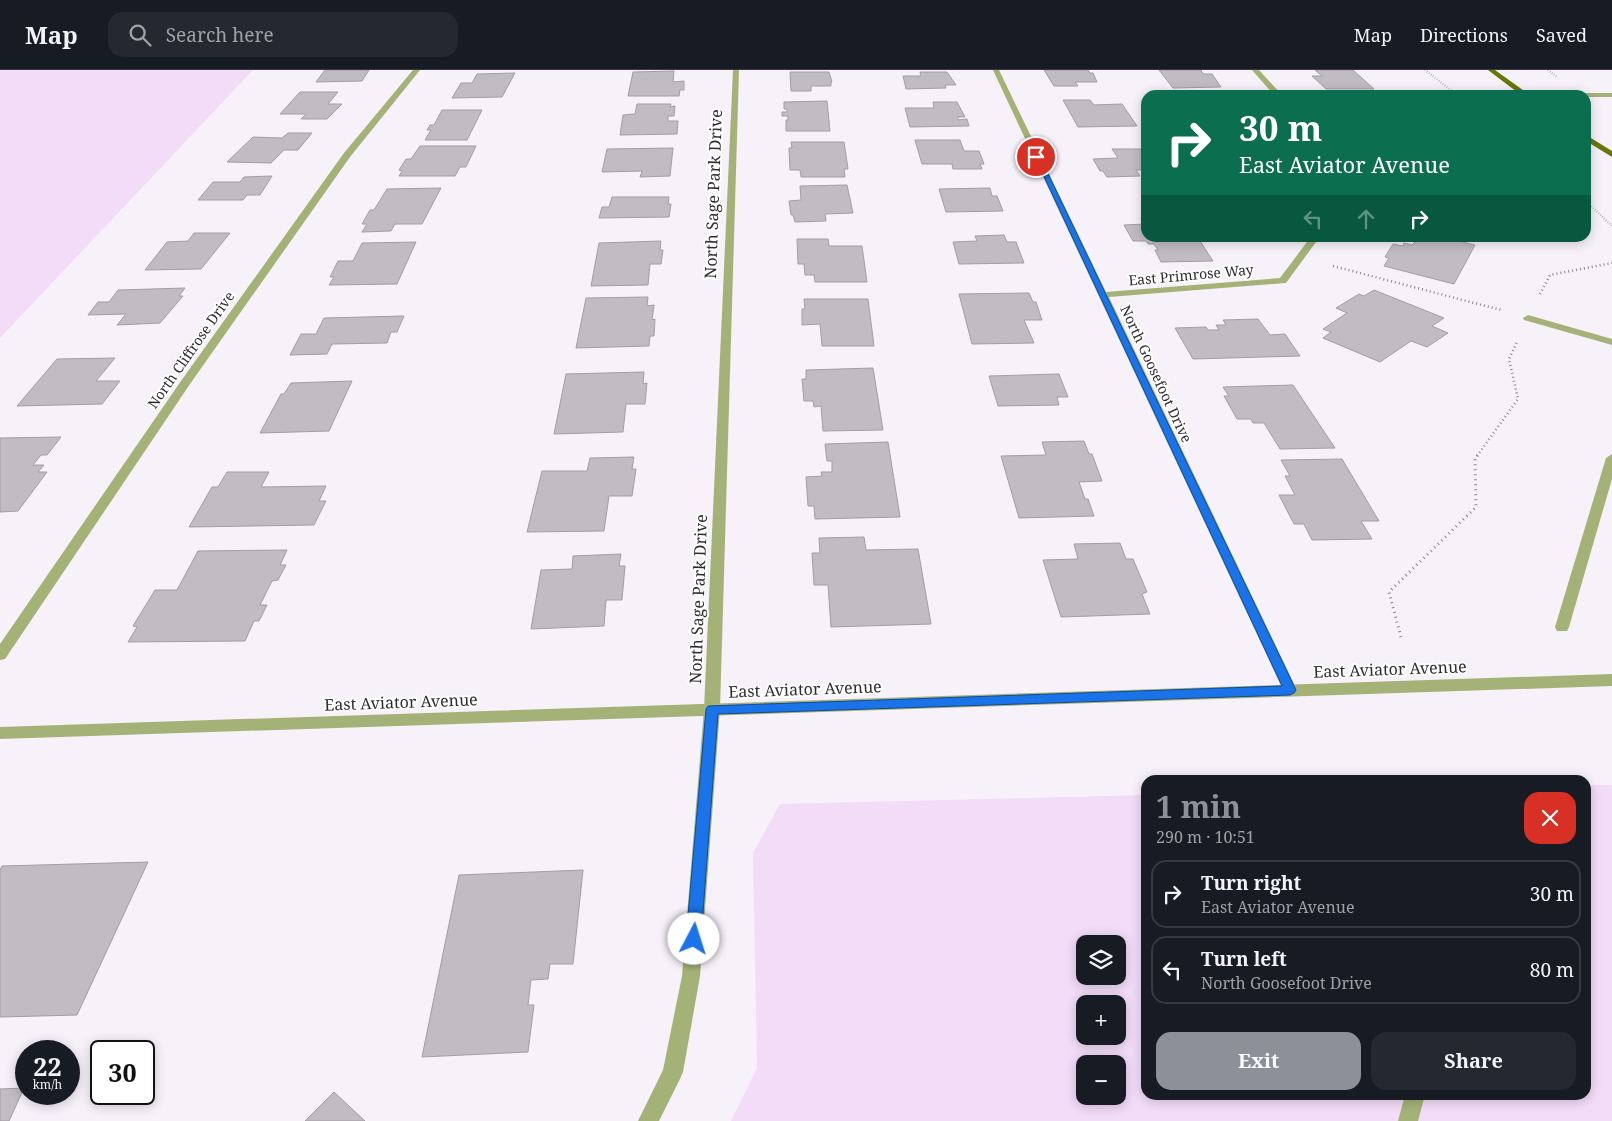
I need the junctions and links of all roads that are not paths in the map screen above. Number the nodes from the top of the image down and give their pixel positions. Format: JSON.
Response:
{"nodes":[{"id":1,"x":417,"y":70,"type":"edge"},
{"id":2,"x":736,"y":70,"type":"edge"},
{"id":3,"x":996,"y":70,"type":"edge"},
{"id":4,"x":1254,"y":70,"type":"edge"},
{"id":5,"x":1491,"y":70,"type":"edge"},
{"id":6,"x":1273,"y":90,"type":"edge"},
{"id":7,"x":1519,"y":90,"type":"edge"},
{"id":8,"x":1591,"y":95,"type":"edge"},
{"id":9,"x":1612,"y":95,"type":"edge"},
{"id":10,"x":1591,"y":140,"type":"edge"},
{"id":11,"x":1612,"y":155,"type":"edge"},
{"id":12,"x":1311,"y":242,"type":"edge"},
{"id":13,"x":1102,"y":296,"type":"junction"},
{"id":14,"x":1528,"y":318,"type":"road end"},
{"id":15,"x":1612,"y":342,"type":"edge"},
{"id":16,"x":1612,"y":458,"type":"edge"},
{"id":17,"x":1562,"y":627,"type":"dead end"},
{"id":18,"x":0,"y":655,"type":"edge"},
{"id":19,"x":1612,"y":680,"type":"edge"},
{"id":20,"x":1290,"y":690,"type":"junction"},
{"id":21,"x":712,"y":709,"type":"junction"},
{"id":22,"x":0,"y":733,"type":"edge"},
{"id":23,"x":1414,"y":1100,"type":"edge"},
{"id":24,"x":648,"y":1121,"type":"edge"},
{"id":25,"x":1408,"y":1121,"type":"edge"}],
"edges":[{"from":1,"to":18,"type":"street","name":"North Cliffrose Drive"},
{"from":2,"to":21,"type":"street","name":"North Sage Park Drive"},
{"from":3,"to":13,"type":"street","name":"North Goosefoot Drive"},
{"from":4,"to":6,"type":"street"},
{"from":5,"to":7,"type":"main road"},
{"from":8,"to":9,"type":"street"},
{"from":10,"to":11,"type":"main road"},
{"from":12,"to":13,"type":"street","name":"East Primrose Way"},
{"from":13,"to":20,"type":"street","name":"North Goosefoot Drive"},
{"from":14,"to":15,"type":"street"},
{"from":16,"to":17,"type":"street"},
{"from":19,"to":20,"type":"street","name":"East Aviator Avenue"},
{"from":20,"to":21,"type":"street","name":"East Aviator Avenue"},
{"from":21,"to":22,"type":"street","name":"East Aviator Avenue"},
{"from":21,"to":24,"type":"street","name":"North Sage Park Drive"},
{"from":23,"to":25,"type":"street"}]}
